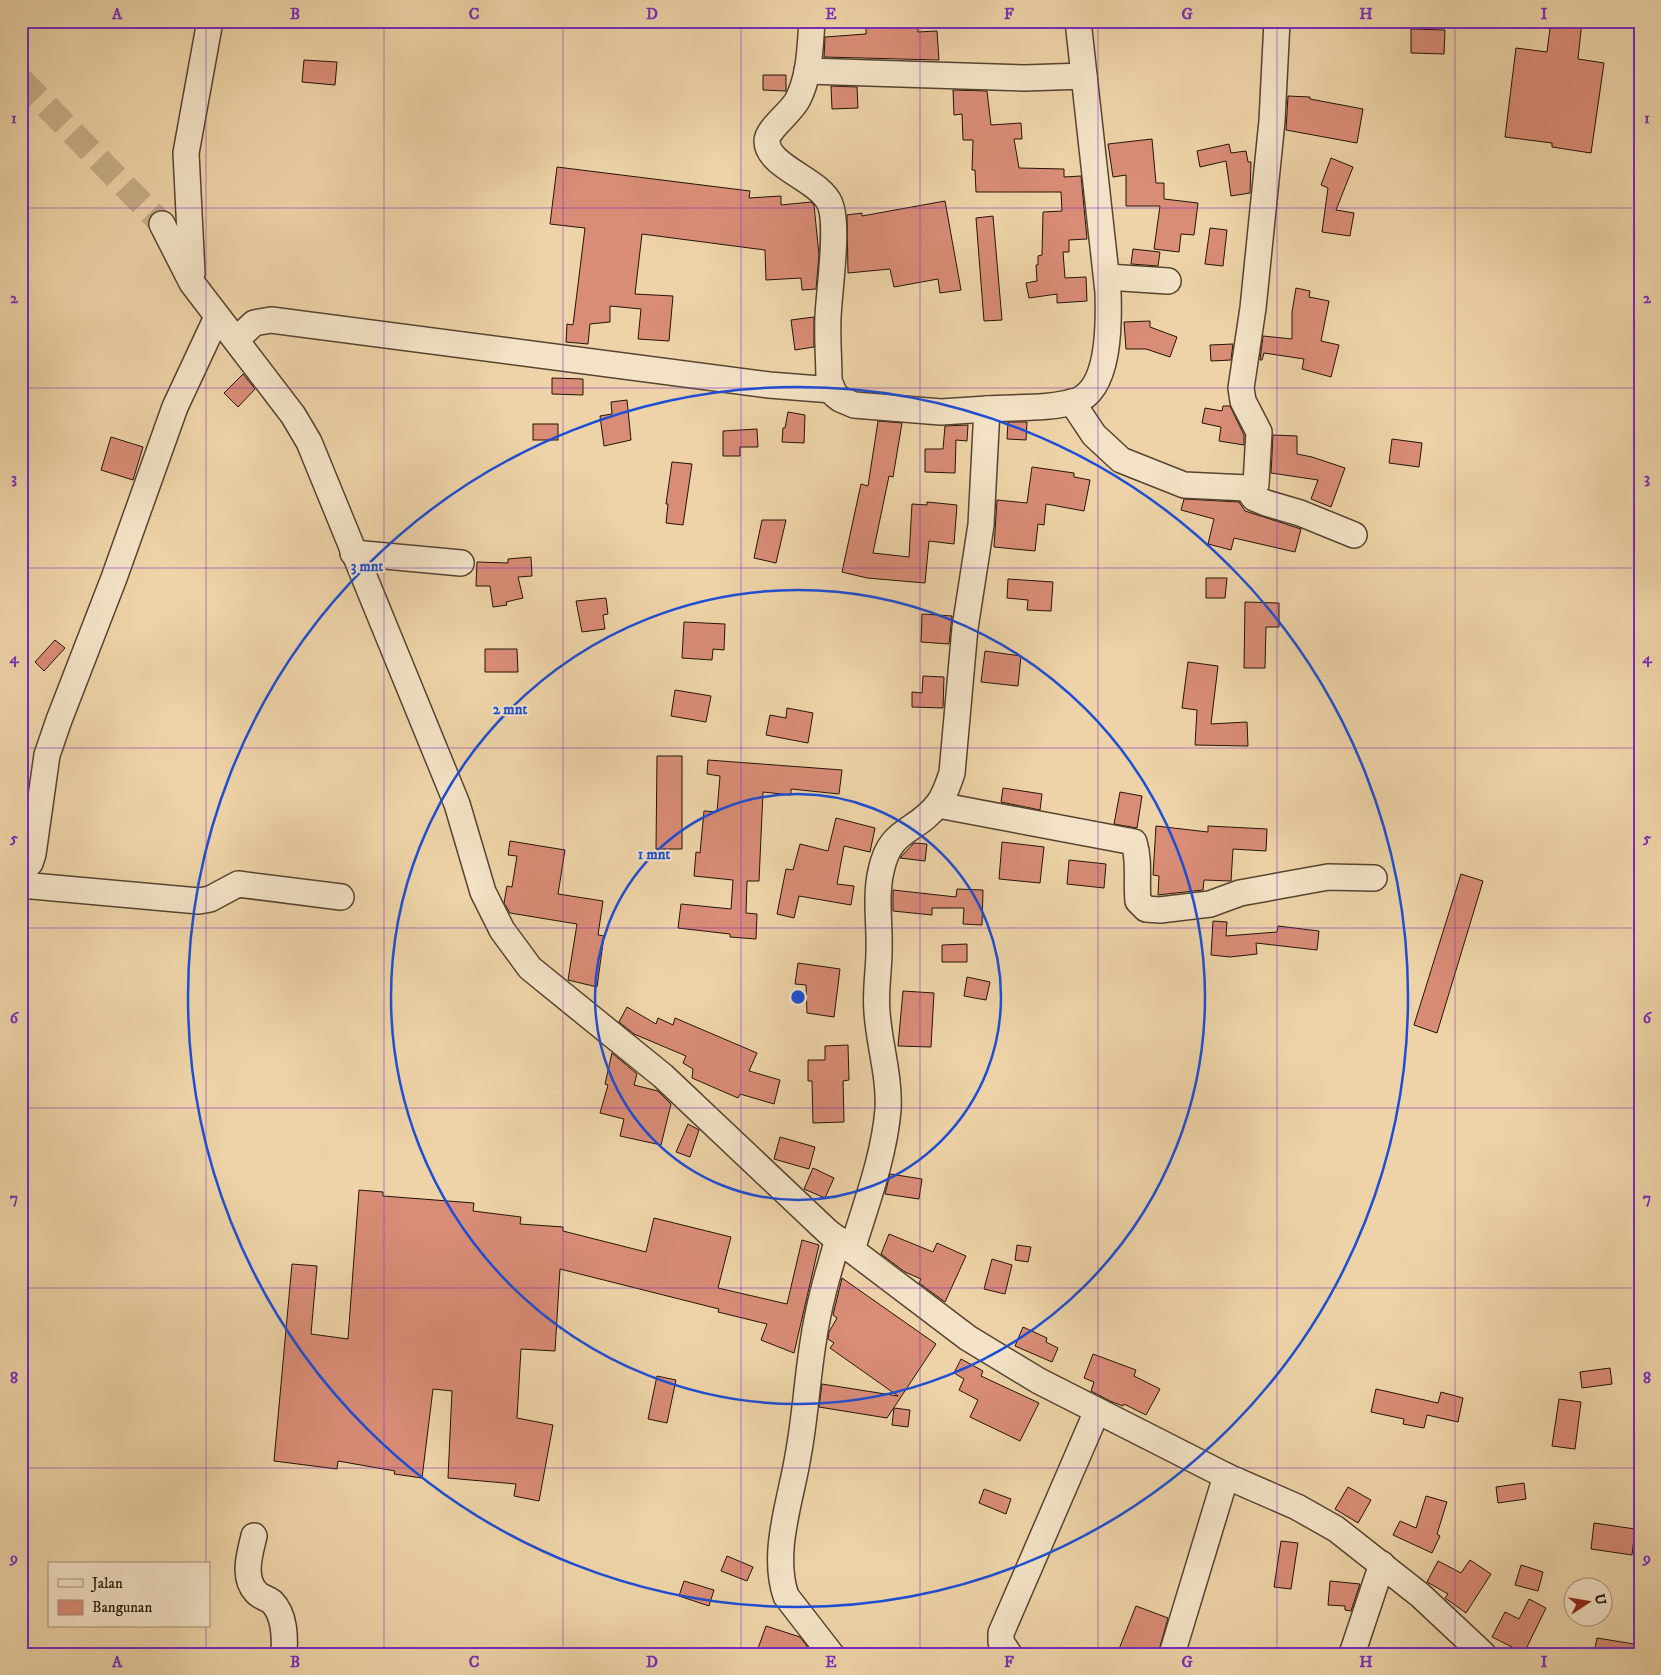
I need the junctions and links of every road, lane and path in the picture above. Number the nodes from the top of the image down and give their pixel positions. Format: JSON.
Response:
{"nodes":[{"id":1,"x":210,"y":21,"type":"edge"},
{"id":2,"x":812,"y":21,"type":"edge"},
{"id":3,"x":1078,"y":21,"type":"edge"},
{"id":4,"x":1277,"y":21,"type":"edge"},
{"id":5,"x":807,"y":71,"type":"junction"},
{"id":6,"x":1084,"y":76,"type":"junction"},
{"id":7,"x":162,"y":224,"type":"tunnel mouth"},
{"id":8,"x":1107,"y":277,"type":"junction"},
{"id":9,"x":1168,"y":281,"type":"dead end"},
{"id":10,"x":192,"y":283,"type":"junction"},
{"id":11,"x":217,"y":316,"type":"junction"},
{"id":12,"x":237,"y":339,"type":"junction"},
{"id":13,"x":832,"y":390,"type":"junction"},
{"id":14,"x":1072,"y":402,"type":"junction"},
{"id":15,"x":987,"y":409,"type":"junction"},
{"id":16,"x":1247,"y":488,"type":"junction"},
{"id":17,"x":1354,"y":535,"type":"dead end"},
{"id":18,"x":353,"y":553,"type":"junction"},
{"id":19,"x":460,"y":563,"type":"dead end"},
{"id":20,"x":938,"y":805,"type":"junction"},
{"id":21,"x":21,"y":874,"type":"edge"},
{"id":22,"x":1374,"y":878,"type":"dead end"},
{"id":23,"x":21,"y":885,"type":"edge"},
{"id":24,"x":341,"y":897,"type":"dead end"},
{"id":25,"x":845,"y":1244,"type":"junction"},
{"id":26,"x":1096,"y":1411,"type":"junction"},
{"id":27,"x":1226,"y":1476,"type":"junction"},
{"id":28,"x":254,"y":1536,"type":"dead end"},
{"id":29,"x":1382,"y":1564,"type":"junction"},
{"id":30,"x":284,"y":1654,"type":"edge"},
{"id":31,"x":831,"y":1654,"type":"edge"},
{"id":32,"x":1009,"y":1654,"type":"edge"},
{"id":33,"x":1172,"y":1654,"type":"edge"},
{"id":34,"x":1352,"y":1654,"type":"edge"},
{"id":35,"x":1483,"y":1654,"type":"edge"}],
"edges":[{"from":1,"to":10,"type":"street"},
{"from":2,"to":5,"type":"street"},
{"from":3,"to":6,"type":"street"},
{"from":4,"to":16,"type":"street"},
{"from":5,"to":6,"type":"street"},
{"from":5,"to":13,"type":"street"},
{"from":6,"to":8,"type":"street"},
{"from":7,"to":10,"type":"street"},
{"from":8,"to":9,"type":"street"},
{"from":8,"to":14,"type":"street"},
{"from":10,"to":11,"type":"street"},
{"from":11,"to":12,"type":"street"},
{"from":11,"to":21,"type":"street"},
{"from":12,"to":13,"type":"street"},
{"from":12,"to":18,"type":"street"},
{"from":13,"to":15,"type":"street"},
{"from":14,"to":15,"type":"street"},
{"from":14,"to":16,"type":"street"},
{"from":15,"to":20,"type":"street"},
{"from":16,"to":17,"type":"street"},
{"from":18,"to":19,"type":"street"},
{"from":18,"to":25,"type":"street"},
{"from":20,"to":22,"type":"street"},
{"from":20,"to":25,"type":"street"},
{"from":23,"to":24,"type":"street"},
{"from":25,"to":26,"type":"street"},
{"from":25,"to":31,"type":"street"},
{"from":26,"to":27,"type":"street"},
{"from":26,"to":32,"type":"street"},
{"from":27,"to":29,"type":"street"},
{"from":27,"to":33,"type":"street"},
{"from":28,"to":30,"type":"street"},
{"from":29,"to":34,"type":"street"},
{"from":29,"to":35,"type":"street"}]}
